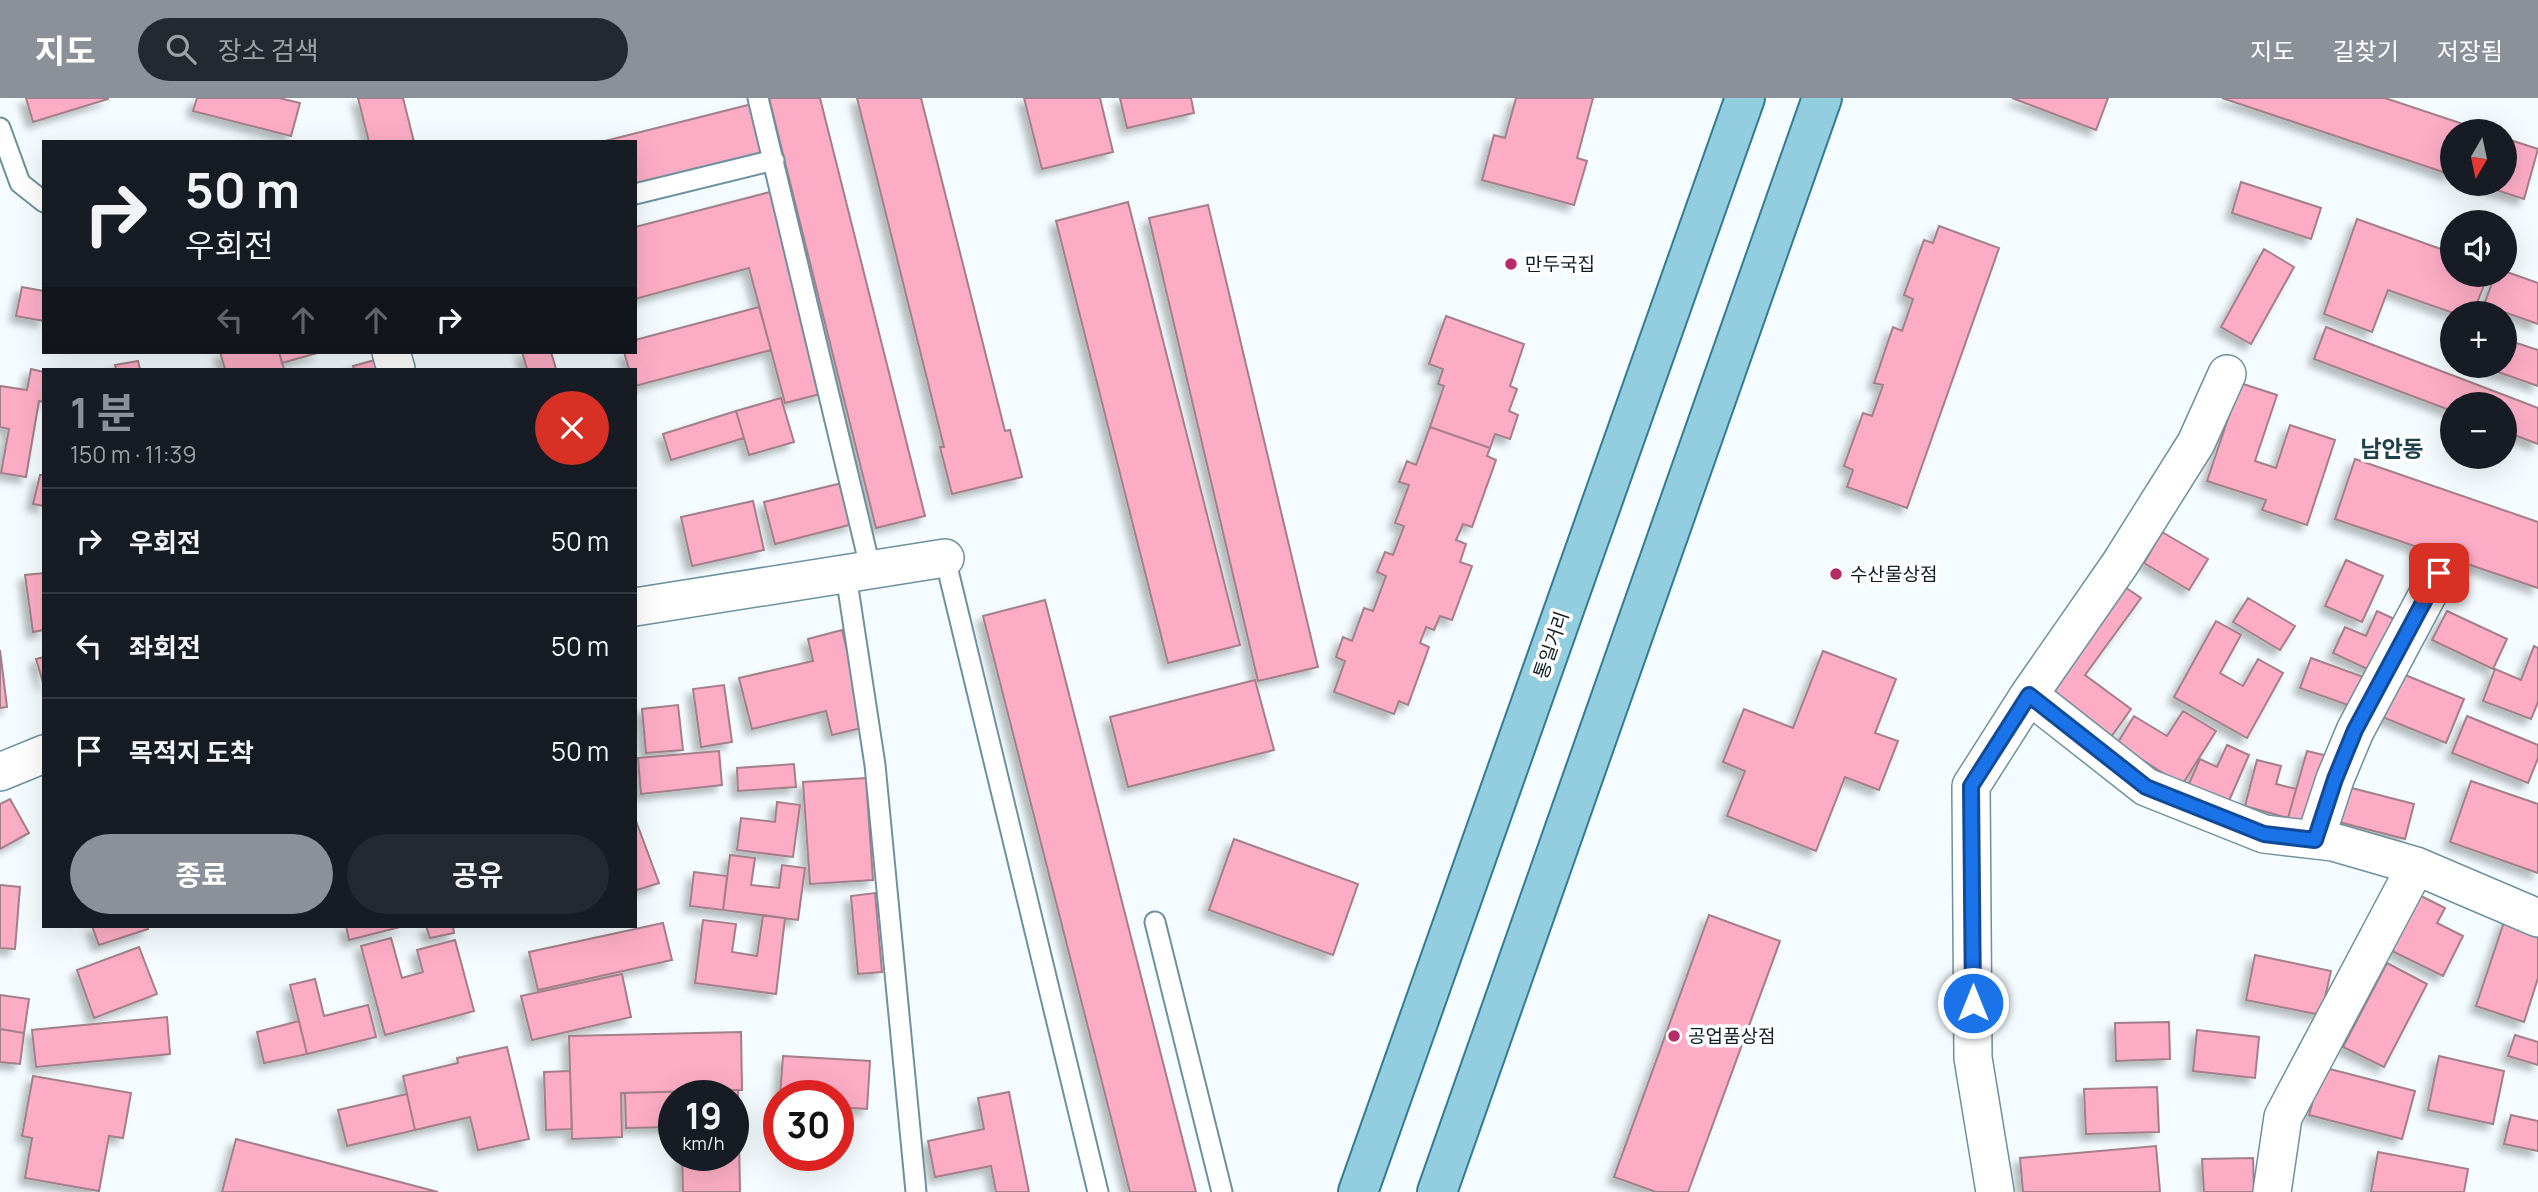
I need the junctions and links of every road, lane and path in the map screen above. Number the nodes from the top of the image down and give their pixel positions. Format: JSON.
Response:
{"nodes":[{"id":1,"x":758,"y":98,"type":"edge"},
{"id":2,"x":1745,"y":98,"type":"edge"},
{"id":3,"x":1822,"y":98,"type":"edge"},
{"id":4,"x":0,"y":128,"type":"edge"},
{"id":5,"x":774,"y":160,"type":"junction"},
{"id":6,"x":637,"y":194,"type":"edge"},
{"id":7,"x":42,"y":200,"type":"edge"},
{"id":8,"x":2227,"y":374,"type":"dead end"},
{"id":9,"x":945,"y":558,"type":"joint"},
{"id":10,"x":859,"y":573,"type":"junction"},
{"id":11,"x":2439,"y":573,"type":"dead end"},
{"id":12,"x":637,"y":607,"type":"edge"},
{"id":13,"x":2029,"y":695,"type":"junction"},
{"id":14,"x":42,"y":755,"type":"edge"},
{"id":15,"x":0,"y":772,"type":"edge"},
{"id":16,"x":2315,"y":840,"type":"junction"},
{"id":17,"x":2416,"y":866,"type":"junction"},
{"id":18,"x":2538,"y":918,"type":"edge"},
{"id":19,"x":1155,"y":922,"type":"dead end"},
{"id":20,"x":916,"y":1192,"type":"edge"},
{"id":21,"x":1098,"y":1192,"type":"edge"},
{"id":22,"x":1222,"y":1192,"type":"edge"},
{"id":23,"x":1358,"y":1192,"type":"edge"},
{"id":24,"x":1437,"y":1192,"type":"edge"},
{"id":25,"x":1995,"y":1192,"type":"edge"},
{"id":26,"x":2272,"y":1192,"type":"edge"}],
"edges":[{"from":1,"to":5,"type":"lane"},
{"from":2,"to":23,"type":"main road","name":"통일거리"},
{"from":3,"to":24,"type":"main road"},
{"from":4,"to":7,"type":"lane"},
{"from":5,"to":6,"type":"lane"},
{"from":5,"to":10,"type":"lane"},
{"from":8,"to":13,"type":"street"},
{"from":9,"to":10,"type":"street"},
{"from":9,"to":21,"type":"lane"},
{"from":10,"to":12,"type":"street"},
{"from":10,"to":20,"type":"lane"},
{"from":11,"to":16,"type":"street"},
{"from":13,"to":16,"type":"street"},
{"from":13,"to":25,"type":"street"},
{"from":14,"to":15,"type":"street"},
{"from":16,"to":17,"type":"street"},
{"from":17,"to":18,"type":"street"},
{"from":17,"to":26,"type":"street"},
{"from":19,"to":22,"type":"lane"}]}
